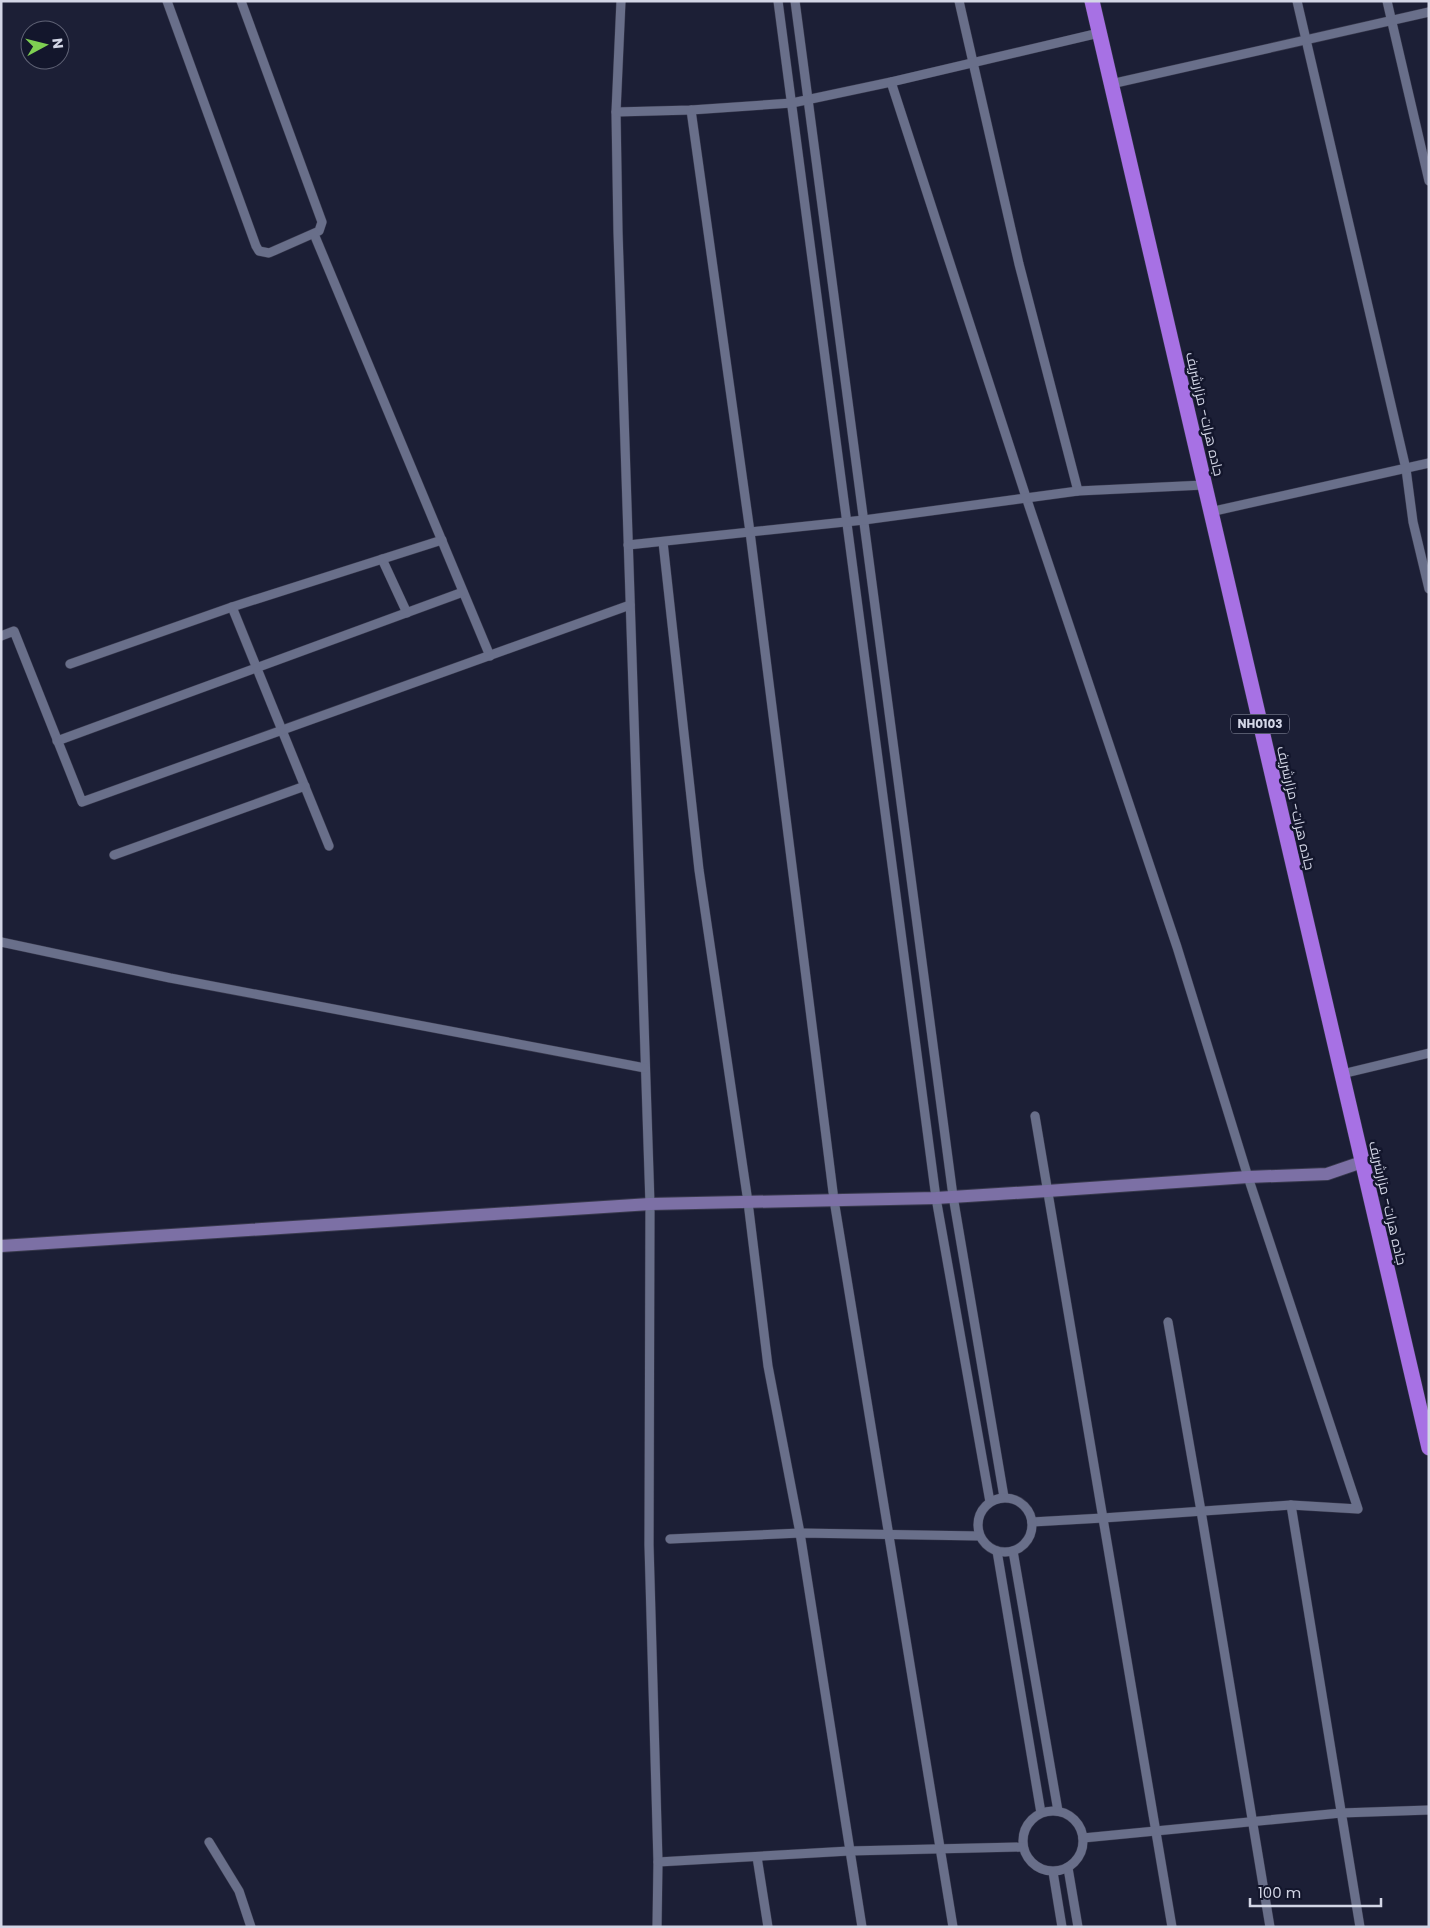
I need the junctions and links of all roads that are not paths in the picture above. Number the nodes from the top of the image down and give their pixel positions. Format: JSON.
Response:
{"nodes":[{"id":1,"x":167,"y":1,"type":"edge"},
{"id":2,"x":241,"y":1,"type":"edge"},
{"id":3,"x":621,"y":1,"type":"edge"},
{"id":4,"x":778,"y":1,"type":"edge"},
{"id":5,"x":794,"y":1,"type":"edge"},
{"id":6,"x":959,"y":1,"type":"edge"},
{"id":7,"x":1092,"y":1,"type":"edge"},
{"id":8,"x":1296,"y":1,"type":"edge"},
{"id":9,"x":1387,"y":1,"type":"edge"},
{"id":10,"x":1429,"y":12,"type":"edge"},
{"id":11,"x":1391,"y":20,"type":"junction"},
{"id":12,"x":1099,"y":33,"type":"junction"},
{"id":13,"x":1306,"y":40,"type":"junction"},
{"id":14,"x":973,"y":63,"type":"junction"},
{"id":15,"x":892,"y":82,"type":"junction"},
{"id":16,"x":1111,"y":84,"type":"junction"},
{"id":17,"x":807,"y":100,"type":"junction"},
{"id":18,"x":792,"y":102,"type":"junction"},
{"id":19,"x":691,"y":110,"type":"junction"},
{"id":20,"x":616,"y":112,"type":"junction"},
{"id":21,"x":1429,"y":181,"type":"edge"},
{"id":22,"x":314,"y":234,"type":"junction"},
{"id":23,"x":1429,"y":463,"type":"edge"},
{"id":24,"x":1406,"y":469,"type":"junction"},
{"id":25,"x":1204,"y":485,"type":"junction"},
{"id":26,"x":1078,"y":491,"type":"junction"},
{"id":27,"x":1026,"y":498,"type":"junction"},
{"id":28,"x":1210,"y":512,"type":"junction"},
{"id":29,"x":864,"y":520,"type":"junction"},
{"id":30,"x":846,"y":522,"type":"junction"},
{"id":31,"x":750,"y":532,"type":"junction"},
{"id":32,"x":442,"y":540,"type":"junction"},
{"id":33,"x":663,"y":542,"type":"junction"},
{"id":34,"x":628,"y":545,"type":"junction"},
{"id":35,"x":382,"y":559,"type":"junction"},
{"id":36,"x":1429,"y":589,"type":"edge"},
{"id":37,"x":463,"y":592,"type":"junction"},
{"id":38,"x":630,"y":605,"type":"junction"},
{"id":39,"x":232,"y":607,"type":"junction"},
{"id":40,"x":408,"y":613,"type":"junction"},
{"id":41,"x":1,"y":636,"type":"edge"},
{"id":42,"x":490,"y":656,"type":"junction"},
{"id":43,"x":70,"y":664,"type":"dead end"},
{"id":44,"x":257,"y":668,"type":"junction"},
{"id":45,"x":282,"y":730,"type":"junction"},
{"id":46,"x":58,"y":740,"type":"junction"},
{"id":47,"x":305,"y":786,"type":"junction"},
{"id":48,"x":328,"y":846,"type":"dead end"},
{"id":49,"x":114,"y":855,"type":"dead end"},
{"id":50,"x":1,"y":942,"type":"edge"},
{"id":51,"x":1429,"y":1053,"type":"edge"},
{"id":52,"x":645,"y":1068,"type":"junction"},
{"id":53,"x":1342,"y":1074,"type":"junction"},
{"id":54,"x":1035,"y":1116,"type":"dead end"},
{"id":55,"x":1362,"y":1162,"type":"junction"},
{"id":56,"x":1248,"y":1177,"type":"junction"},
{"id":57,"x":1047,"y":1191,"type":"junction"},
{"id":58,"x":953,"y":1196,"type":"junction"},
{"id":59,"x":936,"y":1198,"type":"junction"},
{"id":60,"x":834,"y":1200,"type":"junction"},
{"id":61,"x":748,"y":1202,"type":"junction"},
{"id":62,"x":650,"y":1204,"type":"junction"},
{"id":63,"x":1,"y":1246,"type":"edge"},
{"id":64,"x":1168,"y":1322,"type":"dead end"},
{"id":65,"x":1429,"y":1448,"type":"edge"},
{"id":66,"x":1004,"y":1497,"type":"junction"},
{"id":67,"x":990,"y":1502,"type":"junction"},
{"id":68,"x":1291,"y":1505,"type":"junction"},
{"id":69,"x":1202,"y":1511,"type":"junction"},
{"id":70,"x":1103,"y":1518,"type":"junction"},
{"id":71,"x":1032,"y":1522,"type":"junction"},
{"id":72,"x":800,"y":1533,"type":"junction"},
{"id":73,"x":888,"y":1534,"type":"junction"},
{"id":74,"x":980,"y":1536,"type":"junction"},
{"id":75,"x":670,"y":1539,"type":"dead end"},
{"id":76,"x":996,"y":1551,"type":"junction"},
{"id":77,"x":1013,"y":1551,"type":"junction"},
{"id":78,"x":1429,"y":1810,"type":"edge"},
{"id":79,"x":1058,"y":1811,"type":"junction"},
{"id":80,"x":1041,"y":1812,"type":"junction"},
{"id":81,"x":1341,"y":1813,"type":"junction"},
{"id":82,"x":1252,"y":1822,"type":"junction"},
{"id":83,"x":1156,"y":1831,"type":"junction"},
{"id":84,"x":1083,"y":1838,"type":"junction"},
{"id":85,"x":209,"y":1842,"type":"dead end"},
{"id":86,"x":1022,"y":1847,"type":"junction"},
{"id":87,"x":940,"y":1849,"type":"junction"},
{"id":88,"x":849,"y":1851,"type":"junction"},
{"id":89,"x":757,"y":1857,"type":"junction"},
{"id":90,"x":658,"y":1862,"type":"junction"},
{"id":91,"x":1068,"y":1868,"type":"junction"},
{"id":92,"x":1053,"y":1872,"type":"junction"},
{"id":93,"x":251,"y":1927,"type":"edge"},
{"id":94,"x":657,"y":1927,"type":"edge"},
{"id":95,"x":768,"y":1927,"type":"edge"},
{"id":96,"x":862,"y":1927,"type":"edge"},
{"id":97,"x":953,"y":1927,"type":"edge"},
{"id":98,"x":1062,"y":1927,"type":"edge"},
{"id":99,"x":1078,"y":1927,"type":"edge"},
{"id":100,"x":1172,"y":1927,"type":"edge"},
{"id":101,"x":1270,"y":1927,"type":"edge"},
{"id":102,"x":1360,"y":1927,"type":"edge"}],
"edges":[{"from":1,"to":22,"type":"street"},
{"from":2,"to":22,"type":"street"},
{"from":3,"to":20,"type":"street"},
{"from":4,"to":18,"type":"street"},
{"from":5,"to":17,"type":"street"},
{"from":6,"to":14,"type":"street"},
{"from":7,"to":12,"type":"highway","name":"جاده هرات- مزارشریف","number":"NH0103"},
{"from":8,"to":13,"type":"street"},
{"from":9,"to":11,"type":"street"},
{"from":10,"to":11,"type":"street"},
{"from":11,"to":13,"type":"street"},
{"from":11,"to":21,"type":"street"},
{"from":12,"to":14,"type":"street"},
{"from":12,"to":16,"type":"highway","name":"جاده هرات- مزارشریف","number":"NH0103"},
{"from":13,"to":16,"type":"street"},
{"from":13,"to":24,"type":"street"},
{"from":14,"to":15,"type":"street"},
{"from":14,"to":26,"type":"street"},
{"from":15,"to":17,"type":"street"},
{"from":15,"to":27,"type":"street"},
{"from":16,"to":25,"type":"highway","name":"جاده هرات- مزارشریف","number":"NH0103"},
{"from":17,"to":18,"type":"street"},
{"from":17,"to":29,"type":"street"},
{"from":18,"to":19,"type":"street"},
{"from":18,"to":30,"type":"street"},
{"from":19,"to":20,"type":"street"},
{"from":19,"to":31,"type":"street"},
{"from":20,"to":34,"type":"street"},
{"from":22,"to":32,"type":"street"},
{"from":23,"to":24,"type":"street"},
{"from":24,"to":28,"type":"street"},
{"from":24,"to":36,"type":"street"},
{"from":25,"to":26,"type":"street"},
{"from":25,"to":28,"type":"highway","name":"جاده هرات- مزارشریف","number":"NH0103"},
{"from":26,"to":27,"type":"street"},
{"from":27,"to":29,"type":"street"},
{"from":27,"to":56,"type":"street"},
{"from":28,"to":53,"type":"highway","name":"جاده هرات- مزارشریف","number":"NH0103"},
{"from":29,"to":30,"type":"street"},
{"from":29,"to":58,"type":"street"},
{"from":30,"to":31,"type":"street"},
{"from":30,"to":59,"type":"street"},
{"from":31,"to":33,"type":"street"},
{"from":31,"to":60,"type":"street"},
{"from":32,"to":35,"type":"street"},
{"from":32,"to":37,"type":"street"},
{"from":33,"to":34,"type":"street"},
{"from":33,"to":61,"type":"street"},
{"from":34,"to":38,"type":"street"},
{"from":35,"to":39,"type":"street"},
{"from":35,"to":40,"type":"street"},
{"from":37,"to":40,"type":"street"},
{"from":37,"to":42,"type":"street"},
{"from":38,"to":42,"type":"street"},
{"from":38,"to":52,"type":"street"},
{"from":39,"to":43,"type":"street"},
{"from":39,"to":44,"type":"street"},
{"from":40,"to":44,"type":"street"},
{"from":41,"to":46,"type":"street"},
{"from":42,"to":45,"type":"street"},
{"from":44,"to":45,"type":"street"},
{"from":44,"to":46,"type":"street"},
{"from":45,"to":46,"type":"street"},
{"from":45,"to":47,"type":"street"},
{"from":47,"to":48,"type":"street"},
{"from":47,"to":49,"type":"street"},
{"from":50,"to":52,"type":"street"},
{"from":51,"to":53,"type":"street"},
{"from":52,"to":62,"type":"street"},
{"from":53,"to":55,"type":"highway","name":"جاده هرات- مزارشریف","number":"NH0103"},
{"from":54,"to":57,"type":"street"},
{"from":55,"to":56,"type":"street"},
{"from":55,"to":65,"type":"highway","name":"جاده هرات- مزارشریف","number":"NH0103"},
{"from":56,"to":57,"type":"street"},
{"from":56,"to":68,"type":"street"},
{"from":57,"to":58,"type":"street"},
{"from":57,"to":70,"type":"street"},
{"from":58,"to":59,"type":"street"},
{"from":58,"to":66,"type":"street"},
{"from":59,"to":60,"type":"street"},
{"from":59,"to":67,"type":"street"},
{"from":60,"to":61,"type":"street"},
{"from":60,"to":73,"type":"street"},
{"from":61,"to":62,"type":"street"},
{"from":61,"to":72,"type":"street"},
{"from":62,"to":63,"type":"street"},
{"from":62,"to":90,"type":"street"},
{"from":64,"to":69,"type":"street"},
{"from":66,"to":67,"type":"street"},
{"from":66,"to":71,"type":"street"},
{"from":67,"to":74,"type":"street"},
{"from":68,"to":69,"type":"street"},
{"from":68,"to":81,"type":"street"},
{"from":69,"to":70,"type":"street"},
{"from":69,"to":82,"type":"street"},
{"from":70,"to":71,"type":"street"},
{"from":70,"to":83,"type":"street"},
{"from":71,"to":77,"type":"street"},
{"from":72,"to":73,"type":"street"},
{"from":72,"to":75,"type":"street"},
{"from":72,"to":88,"type":"street"},
{"from":73,"to":74,"type":"street"},
{"from":73,"to":87,"type":"street"},
{"from":74,"to":76,"type":"street"},
{"from":76,"to":77,"type":"street"},
{"from":76,"to":80,"type":"street"},
{"from":77,"to":79,"type":"street"},
{"from":78,"to":81,"type":"street"},
{"from":79,"to":80,"type":"street"},
{"from":79,"to":84,"type":"street"},
{"from":80,"to":86,"type":"street"},
{"from":81,"to":82,"type":"street"},
{"from":81,"to":102,"type":"street"},
{"from":82,"to":83,"type":"street"},
{"from":82,"to":101,"type":"street"},
{"from":83,"to":84,"type":"street"},
{"from":83,"to":100,"type":"street"},
{"from":84,"to":91,"type":"street"},
{"from":85,"to":93,"type":"street"},
{"from":86,"to":87,"type":"street"},
{"from":86,"to":92,"type":"street"},
{"from":87,"to":88,"type":"street"},
{"from":87,"to":97,"type":"street"},
{"from":88,"to":89,"type":"street"},
{"from":88,"to":96,"type":"street"},
{"from":89,"to":90,"type":"street"},
{"from":89,"to":95,"type":"street"},
{"from":90,"to":94,"type":"street"},
{"from":91,"to":92,"type":"street"},
{"from":91,"to":99,"type":"street"},
{"from":92,"to":98,"type":"street"}]}
